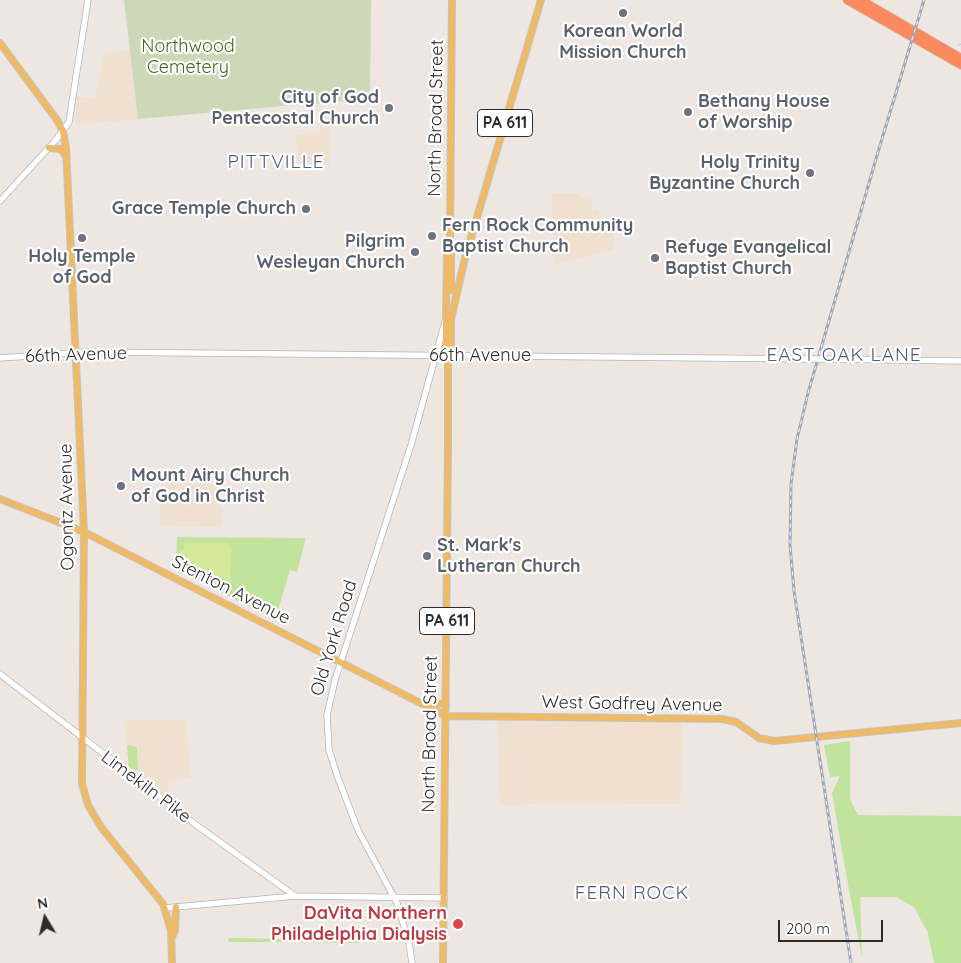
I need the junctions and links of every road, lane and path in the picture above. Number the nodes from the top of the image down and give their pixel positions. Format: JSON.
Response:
{"nodes":[{"id":1,"x":88,"y":0,"type":"edge"},
{"id":2,"x":452,"y":0,"type":"edge"},
{"id":3,"x":541,"y":0,"type":"edge"},
{"id":4,"x":847,"y":0,"type":"edge"},
{"id":5,"x":861,"y":0,"type":"edge"},
{"id":6,"x":0,"y":44,"type":"edge"},
{"id":7,"x":961,"y":58,"type":"edge"},
{"id":8,"x":961,"y":65,"type":"edge"},
{"id":9,"x":63,"y":131,"type":"junction"},
{"id":10,"x":49,"y":148,"type":"junction"},
{"id":11,"x":67,"y":158,"type":"junction"},
{"id":12,"x":0,"y":201,"type":"edge"},
{"id":13,"x":450,"y":236,"type":"junction"},
{"id":14,"x":452,"y":255,"type":"junction"},
{"id":15,"x":465,"y":258,"type":"junction"},
{"id":16,"x":451,"y":288,"type":"junction"},
{"id":17,"x":447,"y":295,"type":"junction"},
{"id":18,"x":449,"y":318,"type":"junction"},
{"id":19,"x":76,"y":352,"type":"junction"},
{"id":20,"x":435,"y":355,"type":"junction"},
{"id":21,"x":448,"y":356,"type":"junction"},
{"id":22,"x":0,"y":358,"type":"edge"},
{"id":23,"x":961,"y":361,"type":"edge"},
{"id":24,"x":0,"y":498,"type":"edge"},
{"id":25,"x":84,"y":532,"type":"junction"},
{"id":26,"x":340,"y":663,"type":"junction"},
{"id":27,"x":0,"y":674,"type":"edge"},
{"id":28,"x":415,"y":702,"type":"junction"},
{"id":29,"x":446,"y":704,"type":"junction"},
{"id":30,"x":446,"y":716,"type":"junction"},
{"id":31,"x":961,"y":723,"type":"edge"},
{"id":32,"x":82,"y":737,"type":"junction"},
{"id":33,"x":295,"y":896,"type":"junction"},
{"id":34,"x":393,"y":897,"type":"junction"},
{"id":35,"x":444,"y":898,"type":"junction"},
{"id":36,"x":176,"y":907,"type":"junction"},
{"id":37,"x":165,"y":908,"type":"junction"},
{"id":38,"x":172,"y":936,"type":"junction"},
{"id":39,"x":172,"y":963,"type":"edge"},
{"id":40,"x":412,"y":963,"type":"edge"},
{"id":41,"x":443,"y":963,"type":"edge"}],
"edges":[{"from":1,"to":9,"type":"street"},
{"from":2,"to":13,"type":"main road","name":"North Broad Street"},
{"from":3,"to":15,"type":"main road","name":"Old York Road","number":"PA 611"},
{"from":4,"to":8,"type":"highway"},
{"from":5,"to":7,"type":"highway"},
{"from":6,"to":9,"type":"main road","name":"Ogontz Avenue"},
{"from":9,"to":10,"type":"street"},
{"from":9,"to":11,"type":"main road","name":"Ogontz Avenue"},
{"from":10,"to":11,"type":"main road"},
{"from":10,"to":12,"type":"street"},
{"from":11,"to":19,"type":"main road","name":"Ogontz Avenue"},
{"from":13,"to":14,"type":"main road","name":"North Broad Street"},
{"from":13,"to":17,"type":"main road","name":"North Broad Street"},
{"from":14,"to":15,"type":"main road"},
{"from":14,"to":16,"type":"main road","name":"North Broad Street"},
{"from":15,"to":16,"type":"main road","name":"Old York Road","number":"PA 611"},
{"from":15,"to":18,"type":"main road","name":"Old York Road","number":"PA 611"},
{"from":16,"to":17,"type":"main road","name":"Old York Road","number":"PA 611"},
{"from":16,"to":18,"type":"main road","name":"North Broad Street"},
{"from":17,"to":18,"type":"main road","name":"North Broad Street","number":"PA 611"},
{"from":18,"to":20,"type":"street","name":"Old York Road"},
{"from":18,"to":21,"type":"main road","name":"North Broad Street","number":"PA 611"},
{"from":19,"to":20,"type":"street","name":"66th Avenue"},
{"from":19,"to":22,"type":"street","name":"66th Avenue"},
{"from":19,"to":25,"type":"main road","name":"Ogontz Avenue"},
{"from":20,"to":21,"type":"street","name":"66th Avenue"},
{"from":20,"to":26,"type":"street","name":"Old York Road"},
{"from":21,"to":23,"type":"street","name":"66th Avenue","bridge":true},
{"from":21,"to":29,"type":"main road","name":"North Broad Street","number":"PA 611"},
{"from":24,"to":25,"type":"main road","name":"Stenton Avenue"},
{"from":25,"to":26,"type":"main road","name":"Stenton Avenue"},
{"from":25,"to":32,"type":"main road","name":"Ogontz Avenue"},
{"from":26,"to":28,"type":"main road","name":"Stenton Avenue"},
{"from":26,"to":34,"type":"street","name":"Old York Road"},
{"from":27,"to":32,"type":"street","name":"Limekiln Pike"},
{"from":28,"to":29,"type":"main road"},
{"from":28,"to":30,"type":"main road","name":"Stenton Avenue"},
{"from":29,"to":30,"type":"main road","name":"North Broad Street","number":"PA 611"},
{"from":30,"to":31,"type":"main road","name":"West Godfrey Avenue"},
{"from":30,"to":35,"type":"main road","name":"North Broad Street","number":"PA 611"},
{"from":32,"to":33,"type":"street","name":"Limekiln Pike"},
{"from":32,"to":37,"type":"main road","name":"Ogontz Avenue"},
{"from":33,"to":34,"type":"street"},
{"from":33,"to":36,"type":"street"},
{"from":34,"to":35,"type":"street"},
{"from":34,"to":40,"type":"street","name":"Old York Road"},
{"from":35,"to":41,"type":"main road","name":"North Broad Street","number":"PA 611"},
{"from":36,"to":37,"type":"street"},
{"from":36,"to":38,"type":"main road"},
{"from":37,"to":38,"type":"main road","name":"Ogontz Avenue"},
{"from":38,"to":39,"type":"main road","name":"Ogontz Avenue"}]}
